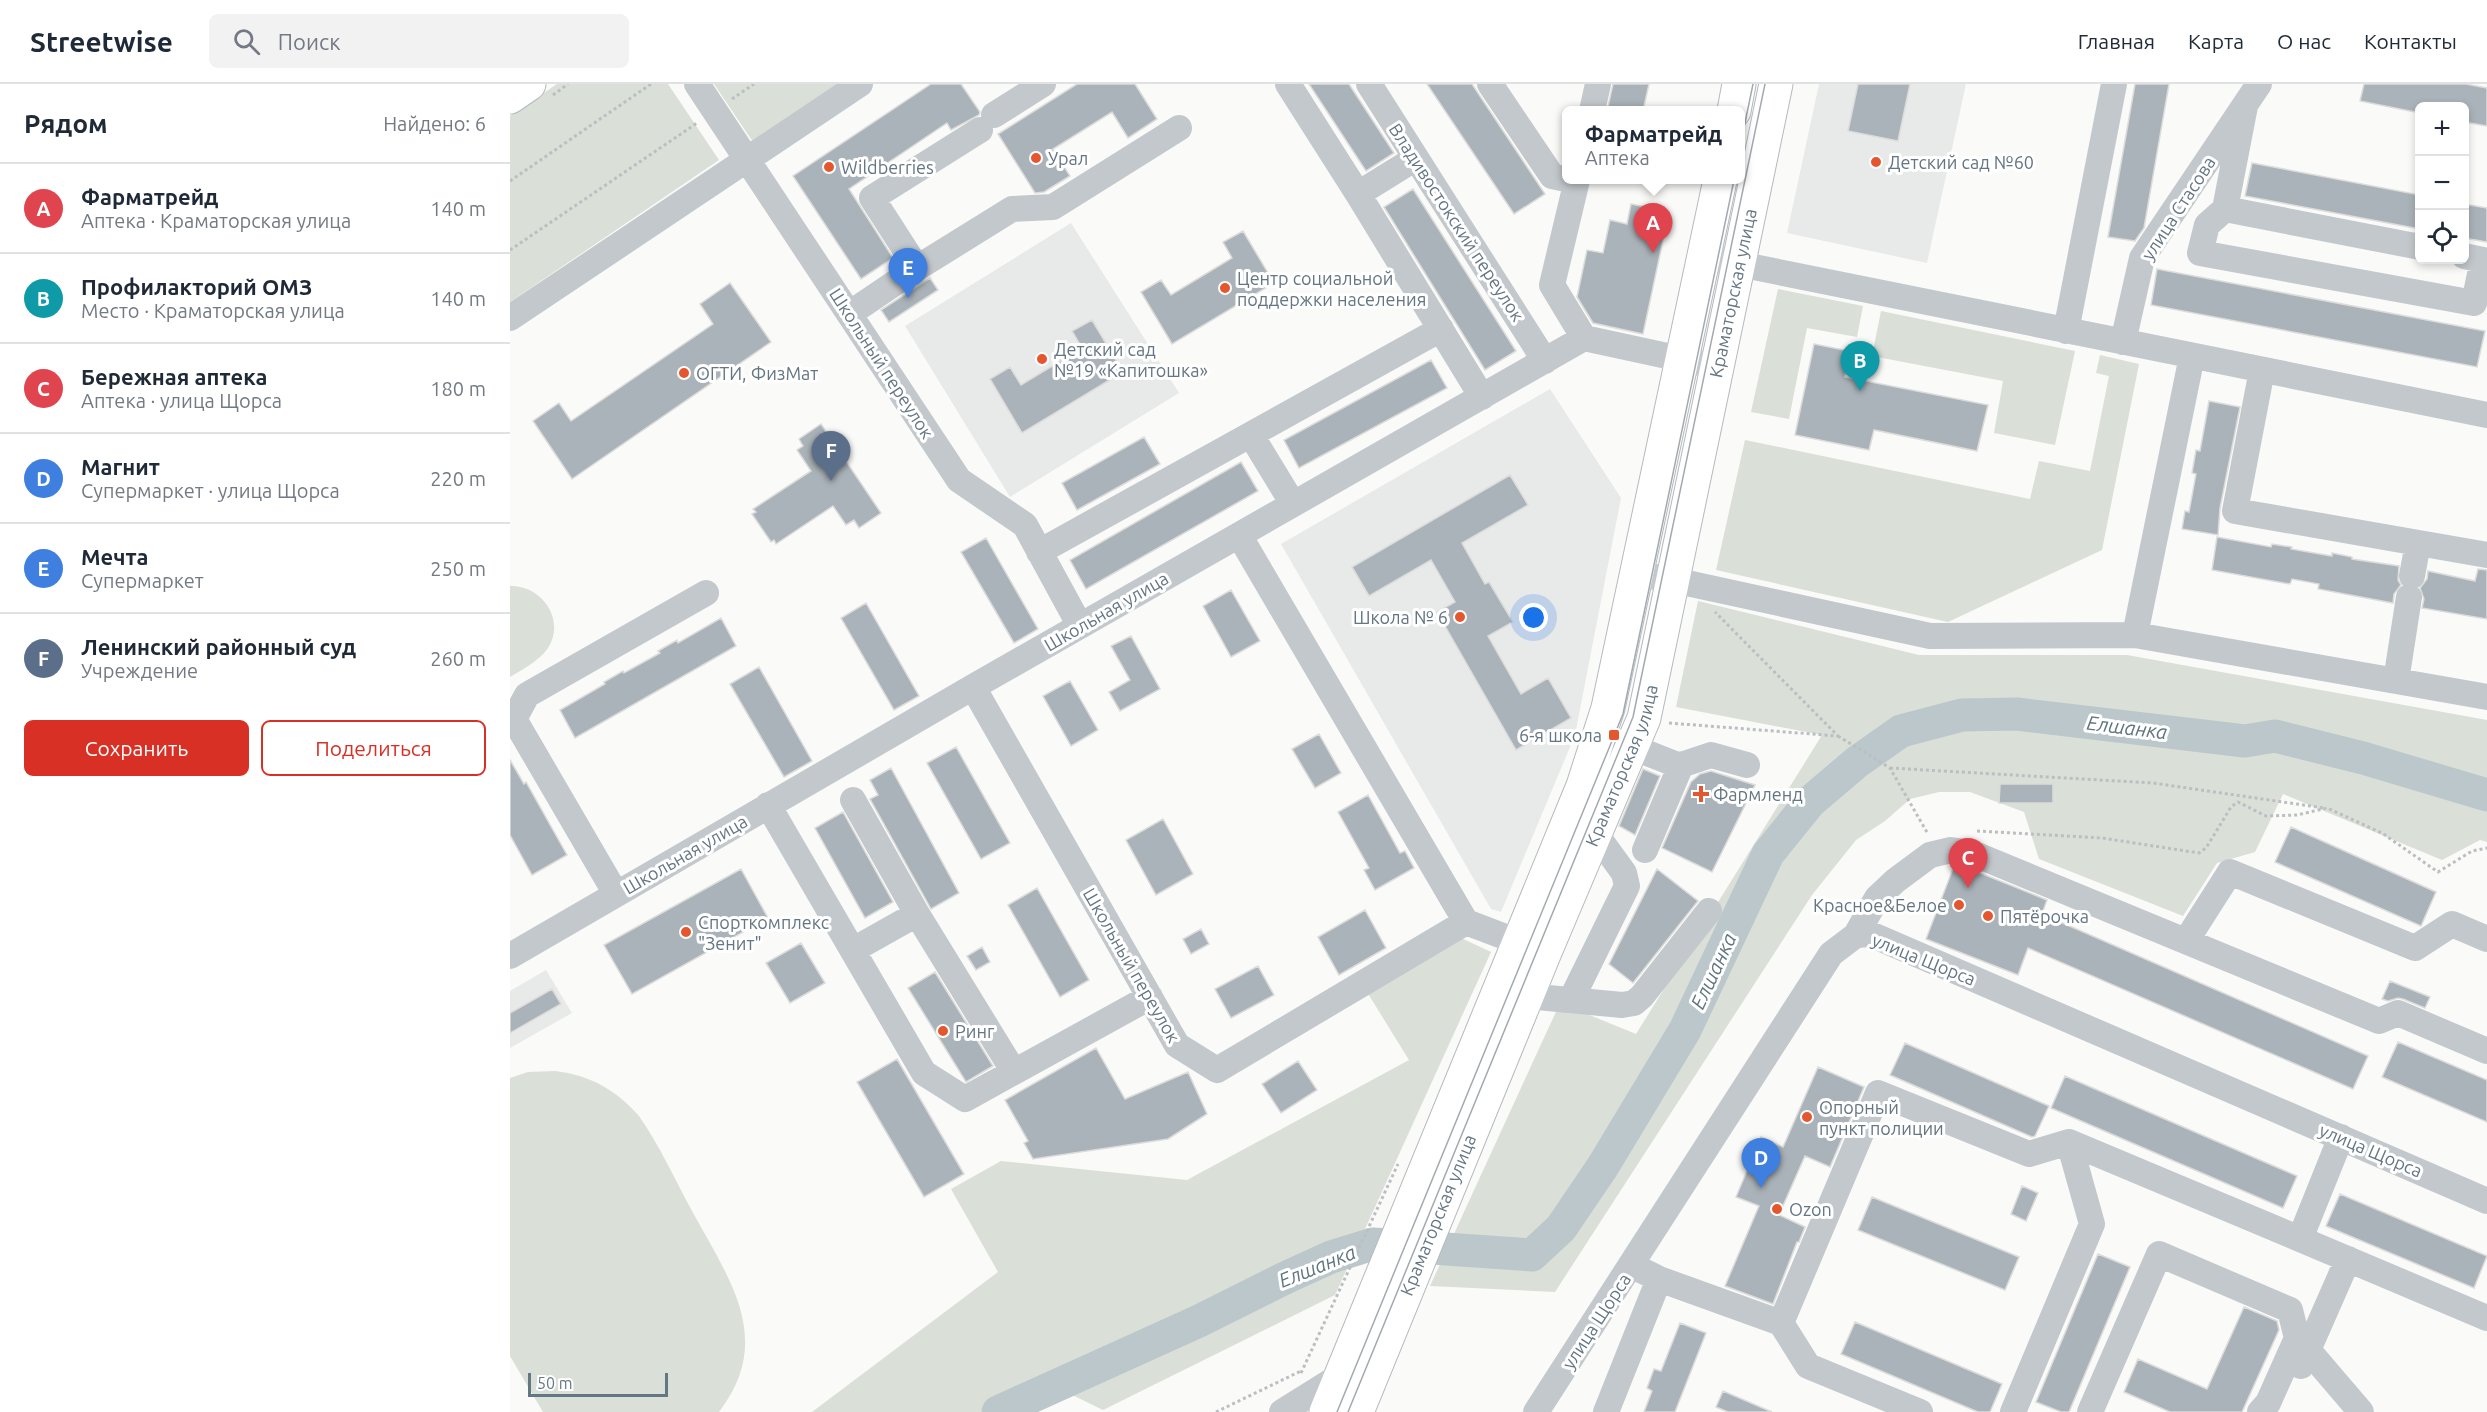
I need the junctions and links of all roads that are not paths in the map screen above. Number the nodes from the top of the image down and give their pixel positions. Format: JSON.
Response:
{"nodes":[{"id":1,"x":529,"y":84,"type":"edge"},
{"id":2,"x":697,"y":84,"type":"edge"},
{"id":3,"x":860,"y":84,"type":"edge"},
{"id":4,"x":1043,"y":84,"type":"edge"},
{"id":5,"x":1288,"y":84,"type":"edge"},
{"id":6,"x":1369,"y":84,"type":"edge"},
{"id":7,"x":1490,"y":84,"type":"edge"},
{"id":8,"x":1598,"y":84,"type":"edge"},
{"id":9,"x":1739,"y":84,"type":"edge"},
{"id":10,"x":1776,"y":84,"type":"edge"},
{"id":11,"x":2114,"y":84,"type":"edge"},
{"id":12,"x":2259,"y":84,"type":"edge"},
{"id":13,"x":510,"y":97,"type":"edge"},
{"id":14,"x":1593,"y":106,"type":"edge"},
{"id":15,"x":1735,"y":106,"type":"edge"},
{"id":16,"x":2245,"y":106,"type":"junction"},
{"id":17,"x":1179,"y":128,"type":"dead end"},
{"id":18,"x":1416,"y":158,"type":"junction"},
{"id":19,"x":748,"y":161,"type":"junction"},
{"id":20,"x":1562,"y":178,"type":"edge"},
{"id":21,"x":1571,"y":184,"type":"edge"},
{"id":22,"x":1719,"y":184,"type":"edge"},
{"id":23,"x":1358,"y":194,"type":"junction"},
{"id":24,"x":2225,"y":209,"type":"junction"},
{"id":25,"x":2415,"y":246,"type":"edge"},
{"id":26,"x":1704,"y":257,"type":"junction"},
{"id":27,"x":2469,"y":257,"type":"edge"},
{"id":28,"x":1740,"y":265,"type":"junction"},
{"id":29,"x":917,"y":268,"type":"junction"},
{"id":30,"x":849,"y":314,"type":"junction"},
{"id":31,"x":510,"y":318,"type":"edge"},
{"id":32,"x":1441,"y":329,"type":"junction"},
{"id":33,"x":2066,"y":331,"type":"junction"},
{"id":34,"x":1584,"y":338,"type":"junction"},
{"id":35,"x":2123,"y":342,"type":"junction"},
{"id":36,"x":2192,"y":356,"type":"junction"},
{"id":37,"x":1682,"y":359,"type":"junction"},
{"id":38,"x":1545,"y":361,"type":"junction"},
{"id":39,"x":1718,"y":367,"type":"junction"},
{"id":40,"x":2262,"y":370,"type":"junction"},
{"id":41,"x":1482,"y":397,"type":"junction"},
{"id":42,"x":2487,"y":415,"type":"edge"},
{"id":43,"x":1251,"y":435,"type":"junction"},
{"id":44,"x":1293,"y":504,"type":"junction"},
{"id":45,"x":1239,"y":535,"type":"junction"},
{"id":46,"x":2418,"y":543,"type":"junction"},
{"id":47,"x":1040,"y":552,"type":"junction"},
{"id":48,"x":2487,"y":555,"type":"edge"},
{"id":49,"x":1636,"y":574,"type":"junction"},
{"id":50,"x":1679,"y":581,"type":"junction"},
{"id":51,"x":706,"y":593,"type":"dead end"},
{"id":52,"x":1080,"y":626,"type":"junction"},
{"id":53,"x":2135,"y":634,"type":"junction"},
{"id":54,"x":2396,"y":681,"type":"junction"},
{"id":55,"x":973,"y":687,"type":"junction"},
{"id":56,"x":2487,"y":697,"type":"edge"},
{"id":57,"x":1632,"y":747,"type":"junction"},
{"id":58,"x":1681,"y":765,"type":"junction"},
{"id":59,"x":1747,"y":765,"type":"dead end"},
{"id":60,"x":854,"y":800,"type":"dead end"},
{"id":61,"x":768,"y":805,"type":"junction"},
{"id":62,"x":1595,"y":833,"type":"junction"},
{"id":63,"x":1646,"y":850,"type":"dead end"},
{"id":64,"x":616,"y":894,"type":"junction"},
{"id":65,"x":1709,"y":911,"type":"dead end"},
{"id":66,"x":917,"y":914,"type":"junction"},
{"id":67,"x":1466,"y":922,"type":"junction"},
{"id":68,"x":1856,"y":935,"type":"junction"},
{"id":69,"x":2487,"y":939,"type":"edge"},
{"id":70,"x":2186,"y":941,"type":"junction"},
{"id":71,"x":1532,"y":948,"type":"junction"},
{"id":72,"x":852,"y":950,"type":"junction"},
{"id":73,"x":510,"y":956,"type":"edge"},
{"id":74,"x":1150,"y":997,"type":"junction"},
{"id":75,"x":1570,"y":1000,"type":"junction"},
{"id":76,"x":1511,"y":1011,"type":"junction"},
{"id":77,"x":2487,"y":1051,"type":"edge"},
{"id":78,"x":1014,"y":1072,"type":"junction"},
{"id":79,"x":2341,"y":1137,"type":"junction"},
{"id":80,"x":2069,"y":1142,"type":"junction"},
{"id":81,"x":2487,"y":1200,"type":"edge"},
{"id":82,"x":2300,"y":1239,"type":"junction"},
{"id":83,"x":2348,"y":1259,"type":"junction"},
{"id":84,"x":1631,"y":1265,"type":"junction"},
{"id":85,"x":1659,"y":1279,"type":"junction"},
{"id":86,"x":1393,"y":1286,"type":"junction"},
{"id":87,"x":2487,"y":1318,"type":"edge"},
{"id":88,"x":1781,"y":1323,"type":"junction"},
{"id":89,"x":2308,"y":1350,"type":"junction"},
{"id":90,"x":1380,"y":1352,"type":"junction"},
{"id":91,"x":1342,"y":1375,"type":"junction"},
{"id":92,"x":1282,"y":1412,"type":"edge"},
{"id":93,"x":1326,"y":1412,"type":"edge"},
{"id":94,"x":1357,"y":1412,"type":"edge"},
{"id":95,"x":1536,"y":1412,"type":"edge"},
{"id":96,"x":1606,"y":1412,"type":"edge"},
{"id":97,"x":1920,"y":1412,"type":"edge"},
{"id":98,"x":2013,"y":1412,"type":"edge"},
{"id":99,"x":2090,"y":1412,"type":"edge"},
{"id":100,"x":2260,"y":1412,"type":"edge"},
{"id":101,"x":2281,"y":1412,"type":"edge"},
{"id":102,"x":2361,"y":1412,"type":"edge"}],
"edges":[{"from":1,"to":13,"type":"main road"},
{"from":2,"to":19,"type":"street","name":"Школьный переулок"},
{"from":3,"to":19,"type":"street"},
{"from":4,"to":29,"type":"street"},
{"from":5,"to":23,"type":"street"},
{"from":6,"to":18,"type":"street","name":"Владивостокский переулок"},
{"from":7,"to":20,"type":"street"},
{"from":8,"to":14,"type":"street"},
{"from":9,"to":15,"type":"main road"},
{"from":10,"to":28,"type":"main road","name":"Краматорская улица"},
{"from":11,"to":33,"type":"street"},
{"from":12,"to":16,"type":"street","name":"улица Стасова"},
{"from":16,"to":24,"type":"street"},
{"from":16,"to":35,"type":"street","name":"улица Стасова"},
{"from":17,"to":29,"type":"street"},
{"from":18,"to":23,"type":"street"},
{"from":18,"to":38,"type":"street","name":"Владивостокский переулок"},
{"from":19,"to":30,"type":"street","name":"Школьный переулок"},
{"from":19,"to":31,"type":"street"},
{"from":21,"to":34,"type":"street"},
{"from":22,"to":26,"type":"main road","name":"Краматорская улица"},
{"from":23,"to":32,"type":"street"},
{"from":24,"to":25,"type":"street"},
{"from":24,"to":27,"type":"street"},
{"from":26,"to":28,"type":"street"},
{"from":26,"to":37,"type":"main road","name":"Краматорская улица"},
{"from":28,"to":33,"type":"street"},
{"from":28,"to":39,"type":"main road","name":"Краматорская улица"},
{"from":29,"to":30,"type":"street"},
{"from":30,"to":47,"type":"street","name":"Школьный переулок"},
{"from":32,"to":41,"type":"street"},
{"from":32,"to":43,"type":"street"},
{"from":33,"to":35,"type":"street"},
{"from":34,"to":37,"type":"street"},
{"from":34,"to":38,"type":"street","name":"Школьная улица"},
{"from":35,"to":36,"type":"street"},
{"from":36,"to":40,"type":"street"},
{"from":36,"to":53,"type":"street"},
{"from":37,"to":39,"type":"street"},
{"from":37,"to":49,"type":"main road","name":"Краматорская улица"},
{"from":38,"to":41,"type":"street","name":"Школьная улица"},
{"from":39,"to":50,"type":"main road","name":"Краматорская улица"},
{"from":40,"to":42,"type":"street"},
{"from":40,"to":46,"type":"street"},
{"from":41,"to":44,"type":"street","name":"Школьная улица"},
{"from":43,"to":44,"type":"street"},
{"from":43,"to":47,"type":"street"},
{"from":44,"to":45,"type":"street","name":"Школьная улица"},
{"from":45,"to":52,"type":"street","name":"Школьная улица"},
{"from":45,"to":67,"type":"street"},
{"from":46,"to":48,"type":"street"},
{"from":46,"to":54,"type":"street"},
{"from":47,"to":52,"type":"street","name":"Школьный переулок"},
{"from":49,"to":50,"type":"street"},
{"from":49,"to":71,"type":"main road","name":"Краматорская улица"},
{"from":50,"to":53,"type":"street"},
{"from":50,"to":57,"type":"main road","name":"Краматорская улица"},
{"from":51,"to":64,"type":"street"},
{"from":52,"to":55,"type":"street","name":"Школьная улица"},
{"from":53,"to":54,"type":"street"},
{"from":54,"to":56,"type":"street"},
{"from":55,"to":61,"type":"street","name":"Школьная улица"},
{"from":55,"to":74,"type":"street","name":"Школьный переулок"},
{"from":57,"to":58,"type":"street"},
{"from":57,"to":62,"type":"main road","name":"Краматорская улица"},
{"from":58,"to":59,"type":"street"},
{"from":58,"to":63,"type":"street"},
{"from":60,"to":66,"type":"street"},
{"from":61,"to":64,"type":"street","name":"Школьная улица"},
{"from":61,"to":72,"type":"street"},
{"from":62,"to":71,"type":"main road","name":"Краматорская улица"},
{"from":62,"to":75,"type":"street"},
{"from":64,"to":73,"type":"street","name":"Школьная улица"},
{"from":65,"to":75,"type":"street"},
{"from":66,"to":72,"type":"street"},
{"from":66,"to":78,"type":"street"},
{"from":67,"to":71,"type":"street"},
{"from":67,"to":74,"type":"street","name":"Школьный переулок"},
{"from":68,"to":70,"type":"street"},
{"from":68,"to":79,"type":"street","name":"улица Щорса"},
{"from":68,"to":84,"type":"street","name":"улица Щорса"},
{"from":69,"to":70,"type":"street"},
{"from":70,"to":77,"type":"street"},
{"from":71,"to":76,"type":"main road","name":"Краматорская улица"},
{"from":72,"to":78,"type":"street"},
{"from":74,"to":78,"type":"street"},
{"from":75,"to":76,"type":"street"},
{"from":76,"to":86,"type":"main road","name":"Краматорская улица"},
{"from":79,"to":81,"type":"street","name":"улица Щорса"},
{"from":79,"to":82,"type":"street"},
{"from":80,"to":82,"type":"street"},
{"from":80,"to":88,"type":"street"},
{"from":80,"to":98,"type":"street"},
{"from":82,"to":83,"type":"street"},
{"from":83,"to":87,"type":"street"},
{"from":83,"to":89,"type":"street"},
{"from":84,"to":85,"type":"street"},
{"from":84,"to":95,"type":"street","name":"улица Щорса"},
{"from":85,"to":88,"type":"street"},
{"from":85,"to":96,"type":"street"},
{"from":86,"to":90,"type":"main road","name":"Краматорская улица"},
{"from":86,"to":91,"type":"main road","name":"Краматорская улица"},
{"from":88,"to":97,"type":"street"},
{"from":89,"to":101,"type":"street"},
{"from":89,"to":102,"type":"street"},
{"from":90,"to":91,"type":"street"},
{"from":90,"to":94,"type":"main road","name":"Краматорская улица"},
{"from":91,"to":92,"type":"street"},
{"from":91,"to":93,"type":"main road","name":"Краматорская улица"},
{"from":99,"to":100,"type":"street"}]}
